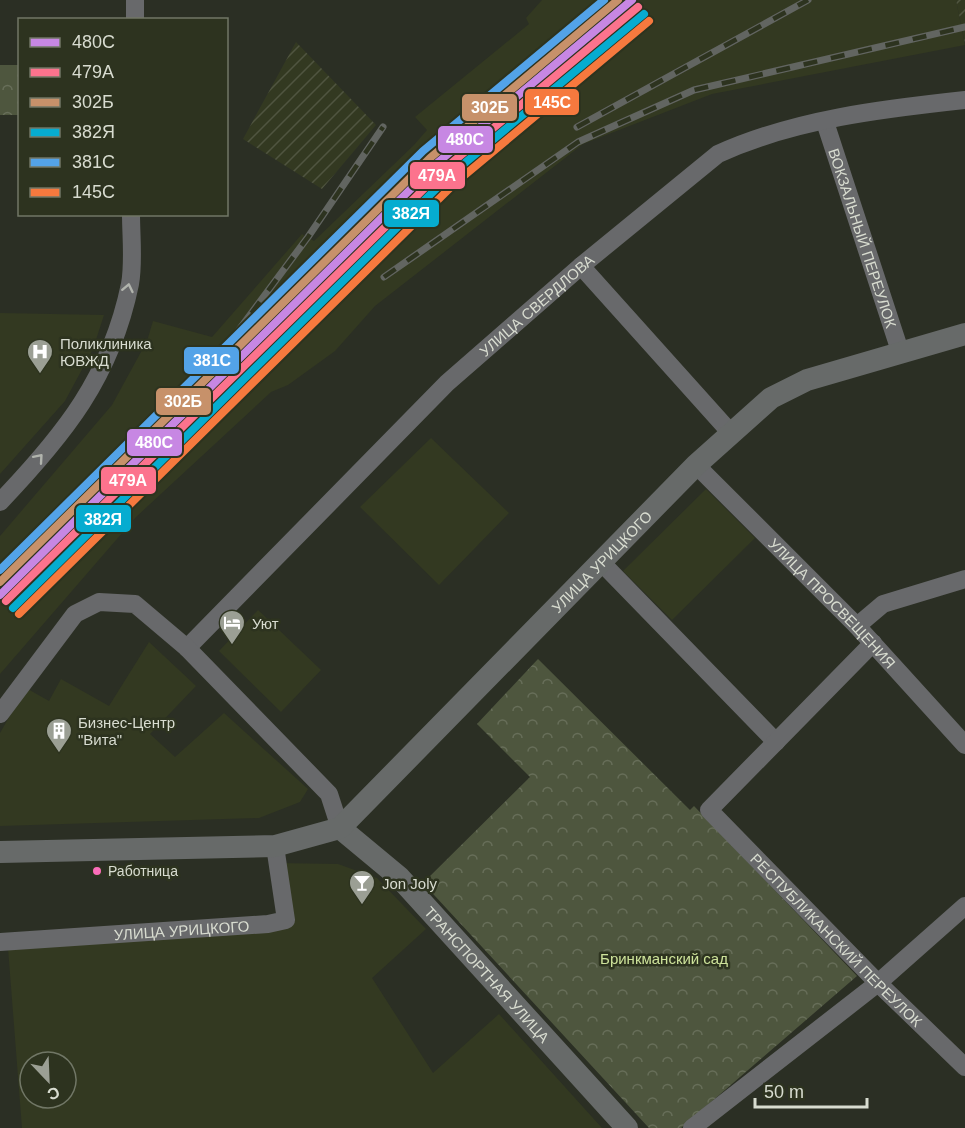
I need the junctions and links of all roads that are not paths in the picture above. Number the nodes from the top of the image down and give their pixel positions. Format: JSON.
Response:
{"nodes":[{"id":1,"x":135,"y":0,"type":"edge"},
{"id":2,"x":135,"y":18,"type":"edge"},
{"id":3,"x":965,"y":100,"type":"edge"},
{"id":4,"x":825,"y":122,"type":"junction"},
{"id":5,"x":131,"y":216,"type":"edge"},
{"id":6,"x":581,"y":266,"type":"junction"},
{"id":7,"x":965,"y":334,"type":"edge"},
{"id":8,"x":901,"y":354,"type":"junction"},
{"id":9,"x":730,"y":432,"type":"junction"},
{"id":10,"x":696,"y":465,"type":"junction"},
{"id":11,"x":0,"y":502,"type":"edge"},
{"id":12,"x":601,"y":562,"type":"junction"},
{"id":13,"x":965,"y":579,"type":"edge"},
{"id":14,"x":857,"y":626,"type":"junction"},
{"id":15,"x":873,"y":643,"type":"junction"},
{"id":16,"x":187,"y":648,"type":"junction"},
{"id":17,"x":0,"y":714,"type":"edge"},
{"id":18,"x":776,"y":742,"type":"junction"},
{"id":19,"x":965,"y":745,"type":"edge"},
{"id":20,"x":340,"y":828,"type":"junction"},
{"id":21,"x":0,"y":841,"type":"edge"},
{"id":22,"x":275,"y":846,"type":"junction"},
{"id":23,"x":0,"y":852,"type":"edge"},
{"id":24,"x":45,"y":852,"type":"junction"},
{"id":25,"x":0,"y":867,"type":"edge"},
{"id":26,"x":965,"y":906,"type":"edge"},
{"id":27,"x":0,"y":942,"type":"edge"},
{"id":28,"x":878,"y":983,"type":"junction"},
{"id":29,"x":965,"y":1067,"type":"edge"},
{"id":30,"x":627,"y":1128,"type":"edge"},
{"id":31,"x":692,"y":1128,"type":"edge"}],
"edges":[{"from":1,"to":2,"type":"street"},
{"from":3,"to":4,"type":"street","name":"УЛИЦА СВЕРДЛОВА"},
{"from":4,"to":6,"type":"street","name":"УЛИЦА СВЕРДЛОВА"},
{"from":4,"to":8,"type":"street","name":"ВОКЗАЛЬНЫЙ ПЕРЕУЛОК"},
{"from":11,"to":5,"type":"street","one_way":true},
{"from":6,"to":9,"type":"street"},
{"from":6,"to":16,"type":"street","name":"УЛИЦА СВЕРДЛОВА"},
{"from":7,"to":8,"type":"main road","name":"УЛИЦА УРИЦКОГО"},
{"from":8,"to":9,"type":"main road","name":"УЛИЦА УРИЦКОГО"},
{"from":9,"to":10,"type":"main road","name":"УЛИЦА УРИЦКОГО"},
{"from":10,"to":12,"type":"main road","name":"УЛИЦА УРИЦКОГО"},
{"from":10,"to":14,"type":"street","name":"УЛИЦА ПРОСВЕЩЕНИЯ"},
{"from":12,"to":18,"type":"street"},
{"from":12,"to":20,"type":"main road","name":"УЛИЦА УРИЦКОГО"},
{"from":13,"to":14,"type":"street"},
{"from":14,"to":15,"type":"street","name":"УЛИЦА ПРОСВЕЩЕНИЯ"},
{"from":15,"to":18,"type":"street"},
{"from":15,"to":19,"type":"street","name":"УЛИЦА ПРОСВЕЩЕНИЯ"},
{"from":16,"to":17,"type":"street"},
{"from":16,"to":20,"type":"street"},
{"from":18,"to":28,"type":"street","name":"РЕСПУБЛИКАНСКИЙ ПЕРЕУЛОК"},
{"from":20,"to":22,"type":"main road"},
{"from":20,"to":30,"type":"main road","name":"ТРАНСПОРТНАЯ УЛИЦА"},
{"from":21,"to":24,"type":"main road"},
{"from":22,"to":24,"type":"main road"},
{"from":22,"to":27,"type":"street","name":"УЛИЦА УРИЦКОГО"},
{"from":23,"to":24,"type":"main road"},
{"from":24,"to":25,"type":"main road"},
{"from":26,"to":28,"type":"street"},
{"from":28,"to":29,"type":"street","name":"РЕСПУБЛИКАНСКИЙ ПЕРЕУЛОК"},
{"from":28,"to":31,"type":"street"}]}
